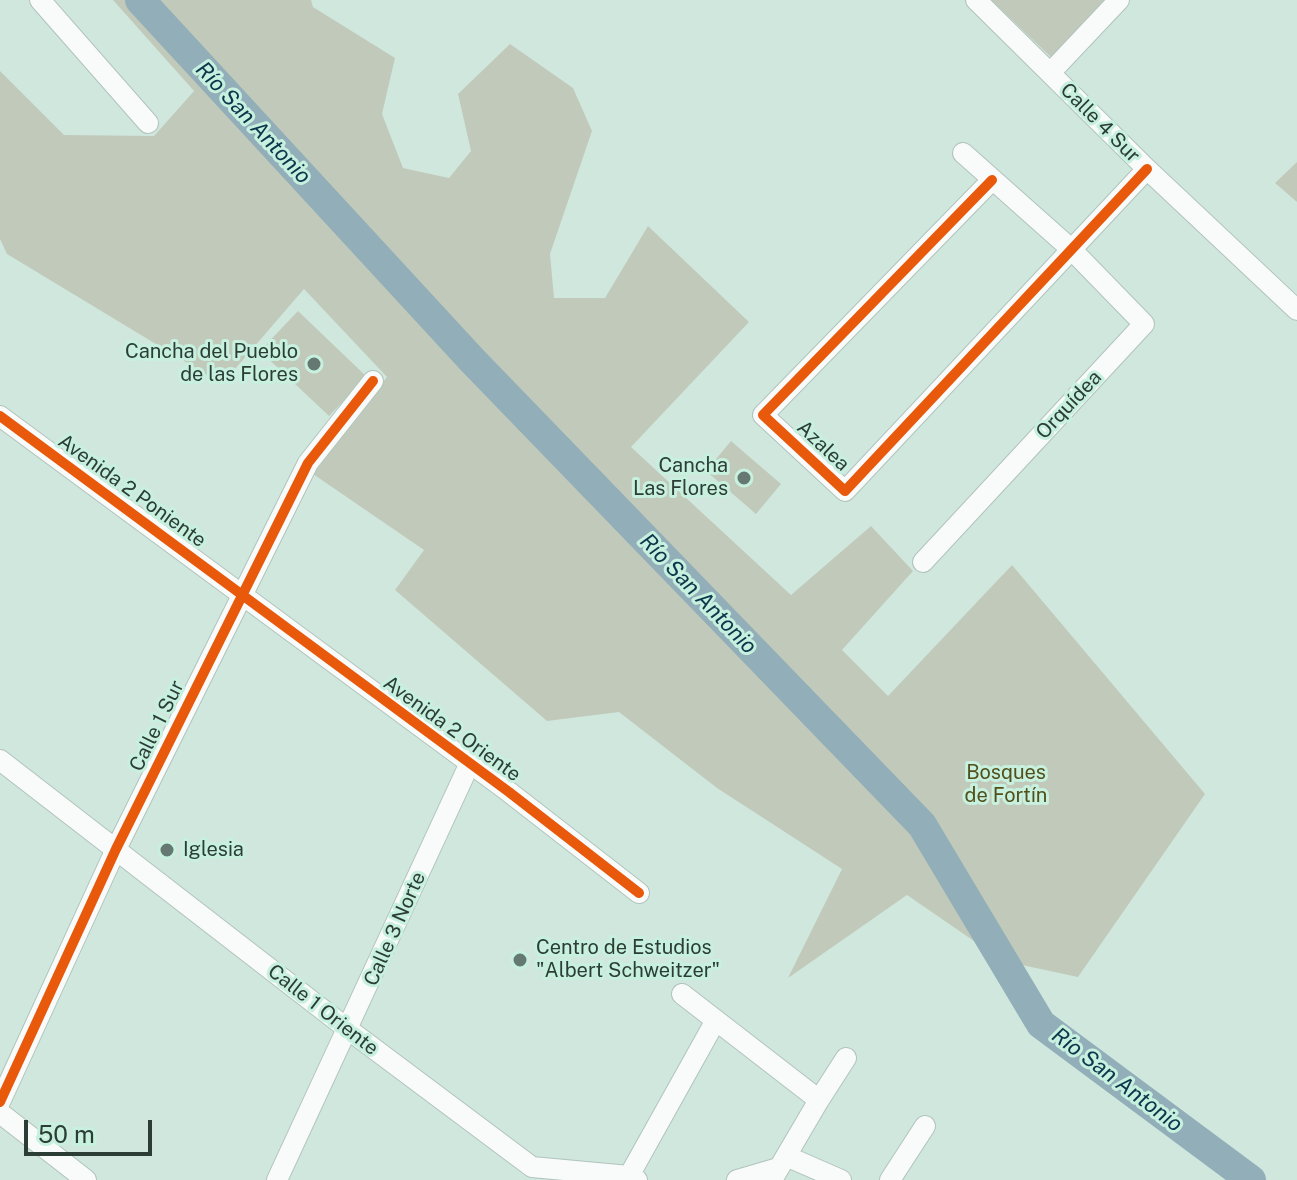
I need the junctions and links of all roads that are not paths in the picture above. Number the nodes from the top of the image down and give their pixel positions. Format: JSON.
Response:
{"nodes":[{"id":1,"x":40,"y":0,"type":"edge"},
{"id":2,"x":976,"y":0,"type":"edge"},
{"id":3,"x":1119,"y":0,"type":"edge"},
{"id":4,"x":1050,"y":73,"type":"junction"},
{"id":5,"x":148,"y":123,"type":"dead end"},
{"id":6,"x":963,"y":153,"type":"dead end"},
{"id":7,"x":1147,"y":169,"type":"junction"},
{"id":8,"x":992,"y":180,"type":"junction"},
{"id":9,"x":1071,"y":249,"type":"junction"},
{"id":10,"x":1297,"y":310,"type":"edge"},
{"id":11,"x":373,"y":381,"type":"dead end"},
{"id":12,"x":1,"y":419,"type":"edge"},
{"id":13,"x":923,"y":562,"type":"dead end"},
{"id":14,"x":242,"y":595,"type":"junction"},
{"id":15,"x":0,"y":760,"type":"edge"},
{"id":16,"x":469,"y":765,"type":"junction"},
{"id":17,"x":116,"y":849,"type":"junction"},
{"id":18,"x":639,"y":893,"type":"dead end"},
{"id":19,"x":682,"y":994,"type":"dead end"},
{"id":20,"x":716,"y":1020,"type":"junction"},
{"id":21,"x":349,"y":1030,"type":"junction"},
{"id":22,"x":846,"y":1058,"type":"dead end"},
{"id":23,"x":819,"y":1100,"type":"junction"},
{"id":24,"x":0,"y":1102,"type":"edge"},
{"id":25,"x":0,"y":1113,"type":"edge"},
{"id":26,"x":925,"y":1126,"type":"dead end"},
{"id":27,"x":779,"y":1168,"type":"edge"},
{"id":28,"x":633,"y":1178,"type":"edge"},
{"id":29,"x":86,"y":1180,"type":"edge"},
{"id":30,"x":277,"y":1180,"type":"edge"},
{"id":31,"x":737,"y":1180,"type":"edge"},
{"id":32,"x":841,"y":1180,"type":"edge"},
{"id":33,"x":890,"y":1180,"type":"edge"}],
"edges":[{"from":1,"to":5,"type":"street"},
{"from":2,"to":4,"type":"street","name":"Calle 4 Sur"},
{"from":3,"to":4,"type":"street"},
{"from":4,"to":7,"type":"street","name":"Calle 4 Sur"},
{"from":6,"to":8,"type":"street"},
{"from":7,"to":9,"type":"street","name":"Azalea"},
{"from":7,"to":10,"type":"street","name":"Calle 4 Sur"},
{"from":8,"to":9,"type":"street"},
{"from":8,"to":9,"type":"street","name":"Azalea"},
{"from":9,"to":13,"type":"street","name":"Orquídea"},
{"from":11,"to":14,"type":"street","name":"Calle 1 Sur"},
{"from":12,"to":14,"type":"street","name":"Avenida 2 Poniente"},
{"from":14,"to":16,"type":"street","name":"Avenida 2 Oriente"},
{"from":14,"to":17,"type":"street","name":"Calle 1 Sur"},
{"from":15,"to":17,"type":"street","name":"Calle 1 Oriente"},
{"from":16,"to":18,"type":"street","name":"Avenida 2 Oriente"},
{"from":16,"to":21,"type":"street","name":"Calle 3 Norte"},
{"from":17,"to":21,"type":"street","name":"Calle 1 Oriente"},
{"from":17,"to":24,"type":"street","name":"Calle 1 Sur"},
{"from":19,"to":20,"type":"street"},
{"from":20,"to":23,"type":"street"},
{"from":20,"to":28,"type":"street"},
{"from":21,"to":28,"type":"street","name":"Calle 1 Oriente"},
{"from":21,"to":30,"type":"street","name":"Calle 3 Norte"},
{"from":22,"to":23,"type":"street"},
{"from":23,"to":27,"type":"street"},
{"from":25,"to":29,"type":"street"},
{"from":26,"to":33,"type":"street"},
{"from":27,"to":31,"type":"street"},
{"from":27,"to":32,"type":"street"}]}
